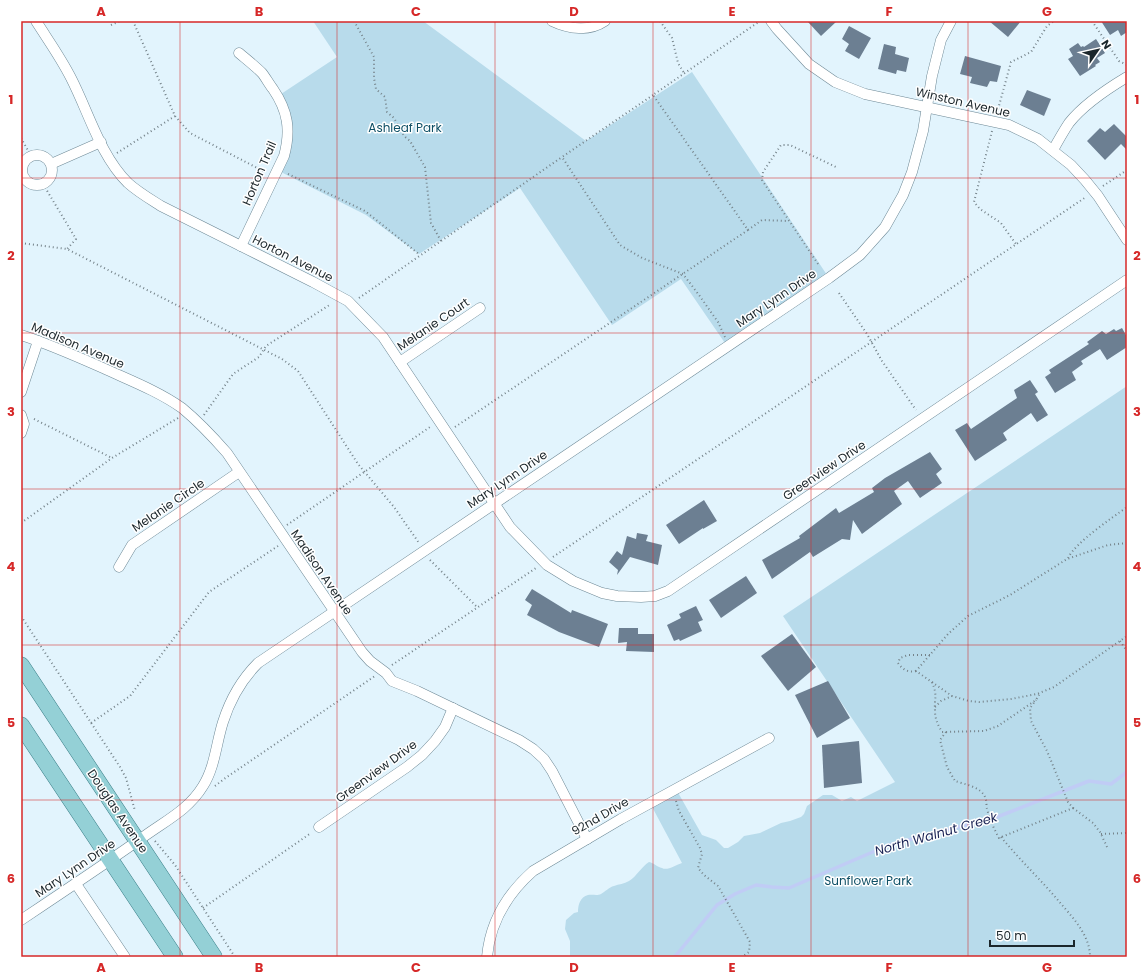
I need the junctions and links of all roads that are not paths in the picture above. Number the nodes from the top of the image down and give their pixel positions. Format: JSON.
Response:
{"nodes":[{"id":1,"x":36,"y":21,"type":"edge"},
{"id":2,"x":552,"y":21,"type":"edge"},
{"id":3,"x":605,"y":21,"type":"edge"},
{"id":4,"x":771,"y":21,"type":"edge"},
{"id":5,"x":950,"y":21,"type":"edge"},
{"id":6,"x":239,"y":53,"type":"dead end"},
{"id":7,"x":1127,"y":77,"type":"edge"},
{"id":8,"x":927,"y":107,"type":"junction"},
{"id":9,"x":101,"y":142,"type":"junction"},
{"id":10,"x":1053,"y":150,"type":"junction"},
{"id":11,"x":52,"y":164,"type":"junction"},
{"id":12,"x":1127,"y":240,"type":"edge"},
{"id":13,"x":241,"y":246,"type":"junction"},
{"id":14,"x":1127,"y":280,"type":"edge"},
{"id":15,"x":480,"y":308,"type":"dead end"},
{"id":16,"x":21,"y":335,"type":"edge"},
{"id":17,"x":38,"y":340,"type":"junction"},
{"id":18,"x":400,"y":362,"type":"junction"},
{"id":19,"x":21,"y":392,"type":"edge"},
{"id":20,"x":21,"y":415,"type":"edge"},
{"id":21,"x":21,"y":433,"type":"edge"},
{"id":22,"x":239,"y":472,"type":"junction"},
{"id":23,"x":494,"y":503,"type":"junction"},
{"id":24,"x":525,"y":543,"type":"joint"},
{"id":25,"x":118,"y":567,"type":"dead end"},
{"id":26,"x":334,"y":612,"type":"junction"},
{"id":27,"x":21,"y":665,"type":"edge"},
{"id":28,"x":453,"y":708,"type":"junction"},
{"id":29,"x":21,"y":725,"type":"edge"},
{"id":30,"x":769,"y":738,"type":"dead end"},
{"id":31,"x":319,"y":827,"type":"road end"},
{"id":32,"x":586,"y":839,"type":"junction"},
{"id":33,"x":138,"y":841,"type":"junction"},
{"id":34,"x":110,"y":860,"type":"junction"},
{"id":35,"x":76,"y":884,"type":"junction"},
{"id":36,"x":21,"y":920,"type":"edge"},
{"id":37,"x":126,"y":957,"type":"edge"},
{"id":38,"x":175,"y":957,"type":"edge"},
{"id":39,"x":214,"y":957,"type":"edge"},
{"id":40,"x":487,"y":957,"type":"edge"}],
"edges":[{"from":1,"to":9,"type":"street","name":"Horton Avenue"},
{"from":2,"to":3,"type":"street"},
{"from":4,"to":8,"type":"street","name":"Winston Avenue"},
{"from":5,"to":8,"type":"street","name":"Mary Lynn Drive"},
{"from":6,"to":13,"type":"street","name":"Horton Trail"},
{"from":7,"to":10,"type":"street"},
{"from":8,"to":10,"type":"street","name":"Winston Avenue"},
{"from":8,"to":23,"type":"street","name":"Mary Lynn Drive"},
{"from":9,"to":11,"type":"street"},
{"from":9,"to":13,"type":"street","name":"Horton Avenue"},
{"from":10,"to":12,"type":"street","name":"Winston Avenue"},
{"from":11,"to":11,"type":"street"},
{"from":13,"to":18,"type":"street","name":"Horton Avenue"},
{"from":14,"to":24,"type":"street","name":"Greenview Drive"},
{"from":15,"to":18,"type":"street","name":"Melanie Court"},
{"from":16,"to":17,"type":"street","name":"Madison Avenue"},
{"from":17,"to":19,"type":"street"},
{"from":17,"to":22,"type":"street","name":"Madison Avenue"},
{"from":18,"to":23,"type":"street","name":"Horton Avenue"},
{"from":20,"to":21,"type":"street"},
{"from":22,"to":25,"type":"street","name":"Melanie Circle"},
{"from":22,"to":26,"type":"street","name":"Madison Avenue"},
{"from":23,"to":24,"type":"street","name":"Horton Avenue"},
{"from":23,"to":26,"type":"street","name":"Mary Lynn Drive"},
{"from":26,"to":28,"type":"street","name":"Madison Avenue"},
{"from":26,"to":33,"type":"street","name":"Mary Lynn Drive"},
{"from":27,"to":33,"type":"main road","name":"Douglas Avenue"},
{"from":28,"to":31,"type":"street","name":"Greenview Drive"},
{"from":28,"to":32,"type":"street","name":"Madison Avenue"},
{"from":29,"to":34,"type":"main road"},
{"from":30,"to":32,"type":"street","name":"92nd Drive"},
{"from":32,"to":40,"type":"street","name":"92nd Drive"},
{"from":33,"to":34,"type":"street","name":"Mary Lynn Drive"},
{"from":33,"to":39,"type":"main road","name":"Douglas Avenue"},
{"from":34,"to":35,"type":"street","name":"Mary Lynn Drive"},
{"from":34,"to":38,"type":"main road"},
{"from":35,"to":36,"type":"street","name":"Mary Lynn Drive"},
{"from":35,"to":37,"type":"street"}]}
